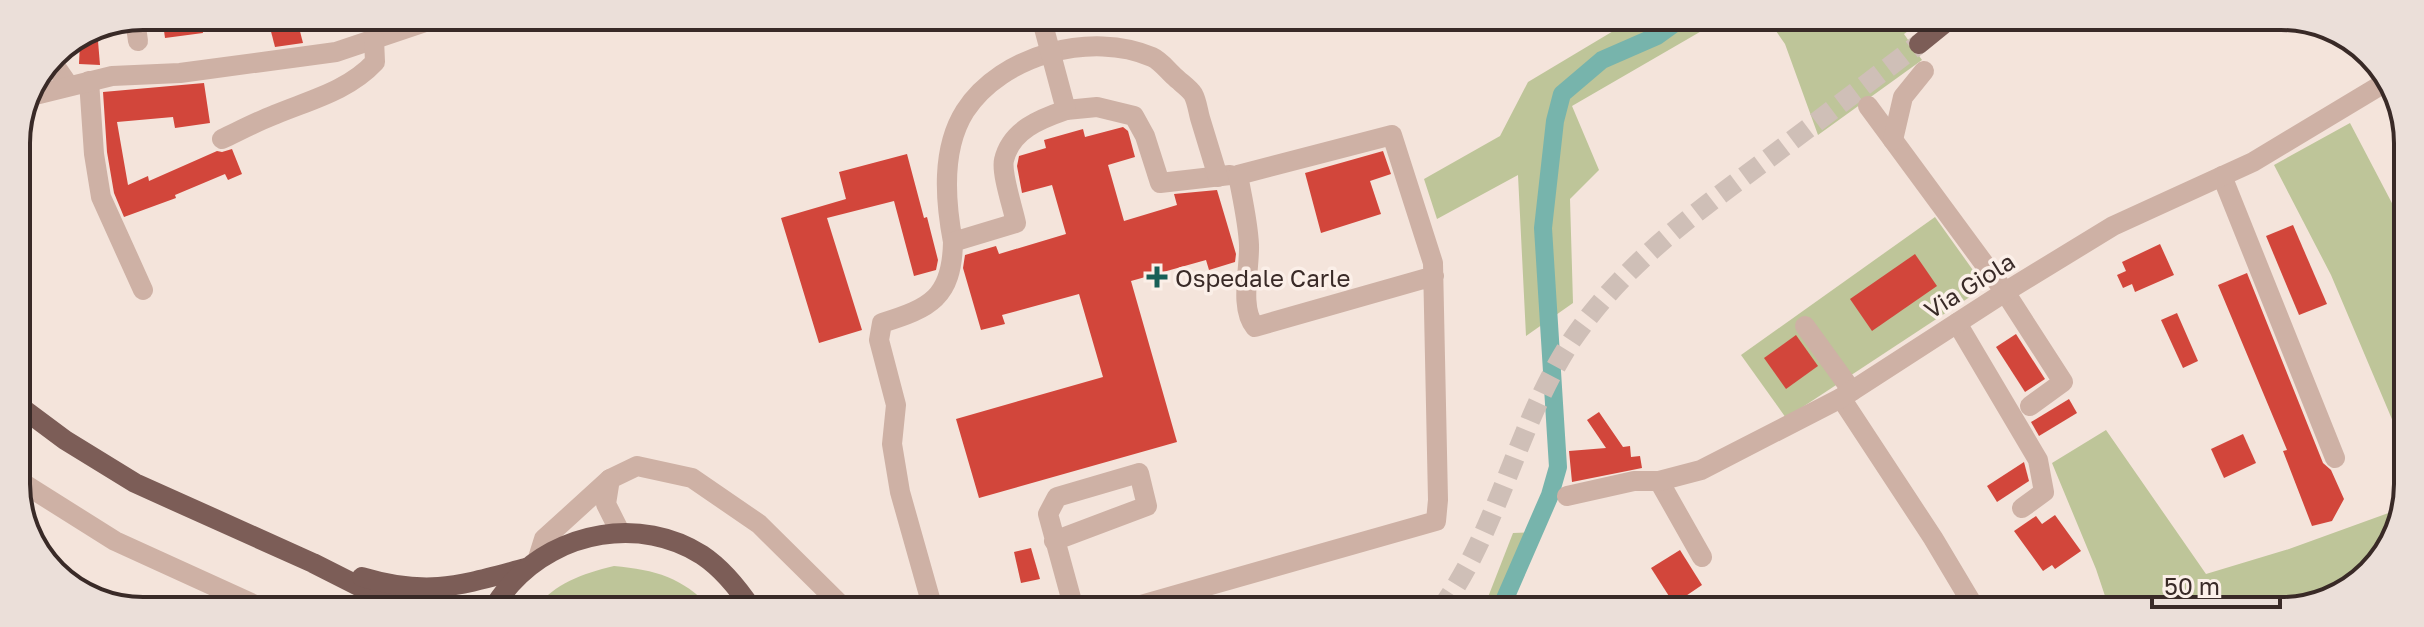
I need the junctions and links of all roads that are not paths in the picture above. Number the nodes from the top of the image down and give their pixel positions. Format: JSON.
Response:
{"nodes":[{"id":1,"x":137,"y":30,"type":"edge"},
{"id":2,"x":401,"y":30,"type":"edge"},
{"id":3,"x":1044,"y":30,"type":"edge"},
{"id":4,"x":1936,"y":30,"type":"edge"},
{"id":5,"x":374,"y":39,"type":"junction"},
{"id":6,"x":138,"y":41,"type":"dead end"},
{"id":7,"x":1919,"y":44,"type":"tunnel mouth"},
{"id":8,"x":1050,"y":53,"type":"junction"},
{"id":9,"x":60,"y":67,"type":"edge"},
{"id":10,"x":1924,"y":71,"type":"dead end"},
{"id":11,"x":79,"y":84,"type":"junction"},
{"id":12,"x":2379,"y":86,"type":"edge"},
{"id":13,"x":42,"y":93,"type":"edge"},
{"id":14,"x":1868,"y":106,"type":"dead end"},
{"id":15,"x":1066,"y":110,"type":"junction"},
{"id":16,"x":222,"y":139,"type":"dead end"},
{"id":17,"x":1893,"y":140,"type":"junction"},
{"id":18,"x":1228,"y":176,"type":"junction"},
{"id":19,"x":2222,"y":176,"type":"junction"},
{"id":20,"x":953,"y":242,"type":"junction"},
{"id":21,"x":1434,"y":276,"type":"junction"},
{"id":22,"x":143,"y":290,"type":"dead end"},
{"id":23,"x":2005,"y":292,"type":"junction"},
{"id":24,"x":1957,"y":323,"type":"junction"},
{"id":25,"x":1805,"y":326,"type":"dead end"},
{"id":26,"x":1846,"y":394,"type":"junction"},
{"id":27,"x":2030,"y":406,"type":"dead end"},
{"id":28,"x":30,"y":414,"type":"edge"},
{"id":29,"x":2335,"y":458,"type":"dead end"},
{"id":30,"x":610,"y":479,"type":"junction"},
{"id":31,"x":1659,"y":481,"type":"junction"},
{"id":32,"x":30,"y":488,"type":"edge"},
{"id":33,"x":1567,"y":496,"type":"dead end"},
{"id":34,"x":2022,"y":508,"type":"dead end"},
{"id":35,"x":620,"y":532,"type":"junction"},
{"id":36,"x":1054,"y":541,"type":"junction"},
{"id":37,"x":1702,"y":557,"type":"dead end"},
{"id":38,"x":313,"y":563,"type":"junction"},
{"id":39,"x":532,"y":563,"type":"junction"},
{"id":40,"x":734,"y":582,"type":"junction"},
{"id":41,"x":238,"y":597,"type":"edge"},
{"id":42,"x":380,"y":597,"type":"edge"},
{"id":43,"x":501,"y":597,"type":"edge"},
{"id":44,"x":744,"y":597,"type":"edge"},
{"id":45,"x":752,"y":597,"type":"edge"},
{"id":46,"x":833,"y":597,"type":"edge"},
{"id":47,"x":930,"y":597,"type":"edge"},
{"id":48,"x":1070,"y":597,"type":"edge"},
{"id":49,"x":1169,"y":597,"type":"edge"},
{"id":50,"x":1968,"y":597,"type":"edge"}],
"edges":[{"from":1,"to":6,"type":"street"},
{"from":2,"to":5,"type":"street"},
{"from":3,"to":8,"type":"street"},
{"from":4,"to":7,"type":"main road"},
{"from":5,"to":11,"type":"street"},
{"from":5,"to":16,"type":"street"},
{"from":8,"to":15,"type":"street"},
{"from":8,"to":18,"type":"street"},
{"from":8,"to":20,"type":"street"},
{"from":9,"to":11,"type":"street"},
{"from":10,"to":17,"type":"street"},
{"from":11,"to":13,"type":"street"},
{"from":11,"to":22,"type":"street"},
{"from":12,"to":19,"type":"street","name":"Via Giola"},
{"from":14,"to":17,"type":"street"},
{"from":15,"to":18,"type":"street"},
{"from":15,"to":20,"type":"street"},
{"from":17,"to":23,"type":"street"},
{"from":18,"to":21,"type":"street"},
{"from":18,"to":21,"type":"street"},
{"from":19,"to":23,"type":"street","name":"Via Giola"},
{"from":19,"to":29,"type":"street"},
{"from":20,"to":47,"type":"street"},
{"from":21,"to":49,"type":"street"},
{"from":23,"to":24,"type":"street","name":"Via Giola"},
{"from":23,"to":27,"type":"street"},
{"from":24,"to":26,"type":"street","name":"Via Giola"},
{"from":24,"to":34,"type":"street"},
{"from":25,"to":26,"type":"street"},
{"from":26,"to":31,"type":"street","name":"Via Giola"},
{"from":26,"to":50,"type":"street"},
{"from":28,"to":38,"type":"main road"},
{"from":30,"to":35,"type":"street"},
{"from":30,"to":39,"type":"street"},
{"from":30,"to":46,"type":"street"},
{"from":31,"to":33,"type":"street","name":"Via Giola"},
{"from":31,"to":37,"type":"street"},
{"from":32,"to":41,"type":"street"},
{"from":35,"to":39,"type":"main road"},
{"from":35,"to":40,"type":"main road"},
{"from":36,"to":36,"type":"street"},
{"from":36,"to":48,"type":"street"},
{"from":38,"to":39,"type":"main road"},
{"from":38,"to":42,"type":"main road"},
{"from":39,"to":43,"type":"main road"},
{"from":40,"to":44,"type":"main road"},
{"from":40,"to":45,"type":"main road"}]}
